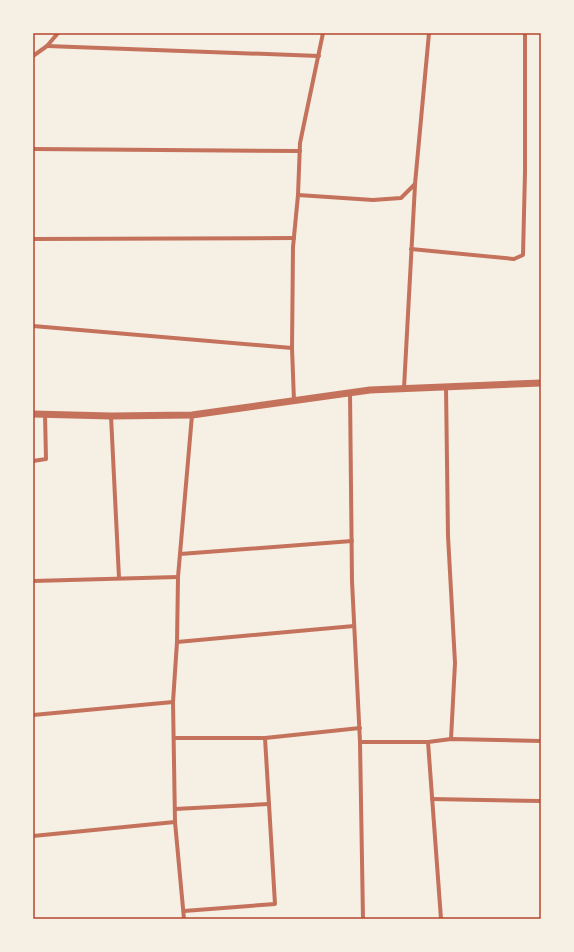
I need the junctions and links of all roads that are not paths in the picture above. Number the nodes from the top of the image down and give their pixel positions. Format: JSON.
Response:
{"nodes":[{"id":1,"x":58,"y":33,"type":"edge"},
{"id":2,"x":324,"y":33,"type":"edge"},
{"id":3,"x":429,"y":33,"type":"edge"},
{"id":4,"x":525,"y":33,"type":"edge"},
{"id":5,"x":47,"y":46,"type":"junction"},
{"id":6,"x":33,"y":56,"type":"edge"},
{"id":7,"x":319,"y":56,"type":"junction"},
{"id":8,"x":33,"y":149,"type":"edge"},
{"id":9,"x":300,"y":151,"type":"junction"},
{"id":10,"x":415,"y":184,"type":"junction"},
{"id":11,"x":298,"y":195,"type":"junction"},
{"id":12,"x":294,"y":238,"type":"junction"},
{"id":13,"x":33,"y":239,"type":"edge"},
{"id":14,"x":411,"y":249,"type":"junction"},
{"id":15,"x":33,"y":326,"type":"edge"},
{"id":16,"x":292,"y":348,"type":"junction"},
{"id":17,"x":541,"y":383,"type":"edge"},
{"id":18,"x":446,"y":387,"type":"junction"},
{"id":19,"x":404,"y":388,"type":"junction"},
{"id":20,"x":350,"y":392,"type":"junction"},
{"id":21,"x":294,"y":400,"type":"junction"},
{"id":22,"x":33,"y":414,"type":"edge"},
{"id":23,"x":45,"y":414,"type":"junction"},
{"id":24,"x":192,"y":415,"type":"junction"},
{"id":25,"x":112,"y":416,"type":"junction"},
{"id":26,"x":33,"y":461,"type":"edge"},
{"id":27,"x":352,"y":541,"type":"junction"},
{"id":28,"x":180,"y":554,"type":"junction"},
{"id":29,"x":178,"y":577,"type":"junction"},
{"id":30,"x":119,"y":578,"type":"junction"},
{"id":31,"x":33,"y":581,"type":"edge"},
{"id":32,"x":354,"y":626,"type":"junction"},
{"id":33,"x":177,"y":642,"type":"junction"},
{"id":34,"x":173,"y":702,"type":"junction"},
{"id":35,"x":33,"y":715,"type":"edge"},
{"id":36,"x":360,"y":728,"type":"junction"},
{"id":37,"x":174,"y":738,"type":"junction"},
{"id":38,"x":265,"y":738,"type":"junction"},
{"id":39,"x":451,"y":739,"type":"junction"},
{"id":40,"x":541,"y":741,"type":"edge"},
{"id":41,"x":360,"y":742,"type":"junction"},
{"id":42,"x":428,"y":742,"type":"junction"},
{"id":43,"x":432,"y":799,"type":"junction"},
{"id":44,"x":541,"y":801,"type":"edge"},
{"id":45,"x":269,"y":804,"type":"junction"},
{"id":46,"x":175,"y":809,"type":"junction"},
{"id":47,"x":175,"y":822,"type":"junction"},
{"id":48,"x":33,"y":836,"type":"edge"},
{"id":49,"x":184,"y":911,"type":"junction"},
{"id":50,"x":184,"y":919,"type":"edge"},
{"id":51,"x":363,"y":919,"type":"edge"},
{"id":52,"x":441,"y":919,"type":"edge"}],
"edges":[{"from":1,"to":5,"type":"street"},
{"from":2,"to":7,"type":"street"},
{"from":3,"to":10,"type":"street"},
{"from":4,"to":14,"type":"street"},
{"from":5,"to":6,"type":"street"},
{"from":5,"to":7,"type":"street"},
{"from":7,"to":9,"type":"street"},
{"from":8,"to":9,"type":"street"},
{"from":9,"to":11,"type":"street"},
{"from":10,"to":11,"type":"street"},
{"from":10,"to":14,"type":"street"},
{"from":11,"to":12,"type":"street"},
{"from":12,"to":13,"type":"street"},
{"from":12,"to":16,"type":"street"},
{"from":14,"to":19,"type":"street"},
{"from":15,"to":16,"type":"street"},
{"from":16,"to":21,"type":"street"},
{"from":17,"to":18,"type":"street"},
{"from":18,"to":19,"type":"street"},
{"from":18,"to":39,"type":"street"},
{"from":19,"to":20,"type":"street"},
{"from":20,"to":21,"type":"street"},
{"from":20,"to":27,"type":"street"},
{"from":21,"to":24,"type":"street"},
{"from":22,"to":23,"type":"street"},
{"from":23,"to":25,"type":"street"},
{"from":23,"to":26,"type":"street"},
{"from":24,"to":25,"type":"street"},
{"from":24,"to":28,"type":"street"},
{"from":25,"to":30,"type":"street"},
{"from":27,"to":28,"type":"street"},
{"from":27,"to":32,"type":"street"},
{"from":28,"to":29,"type":"street"},
{"from":29,"to":30,"type":"street"},
{"from":29,"to":33,"type":"street"},
{"from":30,"to":31,"type":"street"},
{"from":32,"to":33,"type":"street"},
{"from":32,"to":36,"type":"street"},
{"from":33,"to":34,"type":"street"},
{"from":34,"to":35,"type":"street"},
{"from":34,"to":37,"type":"street"},
{"from":36,"to":38,"type":"street"},
{"from":36,"to":41,"type":"street"},
{"from":37,"to":38,"type":"street"},
{"from":37,"to":46,"type":"street"},
{"from":38,"to":45,"type":"street"},
{"from":39,"to":40,"type":"street"},
{"from":39,"to":42,"type":"street"},
{"from":41,"to":42,"type":"street"},
{"from":41,"to":51,"type":"street"},
{"from":42,"to":43,"type":"street"},
{"from":43,"to":44,"type":"street"},
{"from":43,"to":52,"type":"street"},
{"from":45,"to":46,"type":"street"},
{"from":45,"to":49,"type":"street"},
{"from":46,"to":47,"type":"street"},
{"from":47,"to":48,"type":"street"},
{"from":47,"to":49,"type":"street"},
{"from":49,"to":50,"type":"street"}]}
